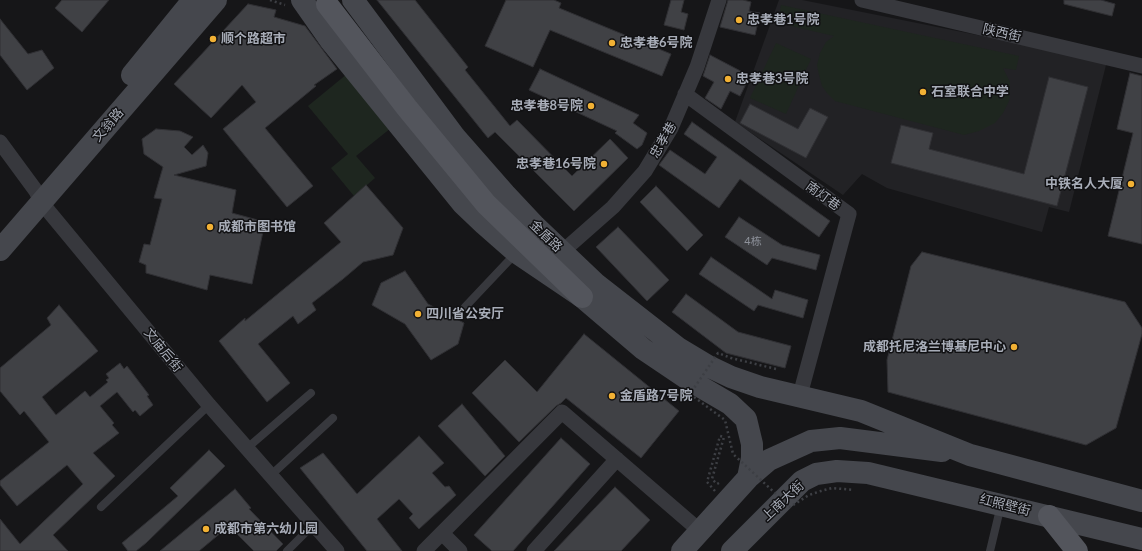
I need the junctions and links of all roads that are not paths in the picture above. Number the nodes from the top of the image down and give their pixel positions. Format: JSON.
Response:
{"nodes":[{"id":1,"x":193,"y":0,"type":"edge"},
{"id":2,"x":216,"y":0,"type":"edge"},
{"id":3,"x":302,"y":0,"type":"edge"},
{"id":4,"x":353,"y":0,"type":"edge"},
{"id":5,"x":719,"y":0,"type":"edge"},
{"id":6,"x":862,"y":0,"type":"edge"},
{"id":7,"x":327,"y":4,"type":"dead end"},
{"id":8,"x":1142,"y":66,"type":"edge"},
{"id":9,"x":685,"y":94,"type":"junction"},
{"id":10,"x":0,"y":142,"type":"edge"},
{"id":11,"x":38,"y":197,"type":"junction"},
{"id":12,"x":0,"y":233,"type":"edge"},
{"id":13,"x":0,"y":250,"type":"edge"},
{"id":14,"x":562,"y":252,"type":"junction"},
{"id":15,"x":517,"y":253,"type":"junction"},
{"id":16,"x":582,"y":297,"type":"junction"},
{"id":17,"x":465,"y":307,"type":"dead end"},
{"id":18,"x":311,"y":393,"type":"dead end"},
{"id":19,"x":800,"y":396,"type":"junction"},
{"id":20,"x":209,"y":406,"type":"junction"},
{"id":21,"x":333,"y":418,"type":"dead end"},
{"id":22,"x":246,"y":449,"type":"junction"},
{"id":23,"x":970,"y":455,"type":"junction"},
{"id":24,"x":618,"y":459,"type":"junction"},
{"id":25,"x":741,"y":468,"type":"junction"},
{"id":26,"x":868,"y":473,"type":"joint"},
{"id":27,"x":270,"y":476,"type":"junction"},
{"id":28,"x":1142,"y":501,"type":"edge"},
{"id":29,"x":1002,"y":504,"type":"junction"},
{"id":30,"x":101,"y":507,"type":"dead end"},
{"id":31,"x":1049,"y":516,"type":"junction"},
{"id":32,"x":313,"y":524,"type":"junction"},
{"id":33,"x":700,"y":531,"type":"junction"},
{"id":34,"x":442,"y":533,"type":"junction"},
{"id":35,"x":1142,"y":539,"type":"edge"},
{"id":36,"x":287,"y":551,"type":"edge"},
{"id":37,"x":337,"y":551,"type":"edge"},
{"id":38,"x":424,"y":551,"type":"edge"},
{"id":39,"x":460,"y":551,"type":"edge"},
{"id":40,"x":534,"y":551,"type":"edge"},
{"id":41,"x":682,"y":551,"type":"edge"},
{"id":42,"x":732,"y":551,"type":"edge"},
{"id":43,"x":990,"y":551,"type":"edge"},
{"id":44,"x":1077,"y":551,"type":"edge"}],
"edges":[{"from":1,"to":11,"type":"main road","name":"文翁路"},
{"from":2,"to":11,"type":"main road","name":"文翁路"},
{"from":3,"to":15,"type":"main road","name":"金盾路"},
{"from":4,"to":14,"type":"main road","name":"金盾路"},
{"from":5,"to":9,"type":"street","name":"忠孝巷"},
{"from":6,"to":8,"type":"street","name":"陕西街"},
{"from":7,"to":16,"type":"main road","name":"金盾路"},
{"from":9,"to":14,"type":"street","name":"忠孝巷"},
{"from":9,"to":19,"type":"street","name":"南灯巷"},
{"from":10,"to":11,"type":"street","name":"文庙后街"},
{"from":11,"to":12,"type":"main road","name":"文翁路"},
{"from":11,"to":13,"type":"main road","name":"文翁路"},
{"from":11,"to":20,"type":"street","name":"文庙后街"},
{"from":14,"to":19,"type":"main road","name":"金盾路"},
{"from":15,"to":16,"type":"main road","name":"金盾路"},
{"from":15,"to":17,"type":"lane"},
{"from":16,"to":25,"type":"main road","name":"金盾路"},
{"from":18,"to":22,"type":"lane"},
{"from":19,"to":23,"type":"main road"},
{"from":20,"to":22,"type":"street","name":"文庙后街"},
{"from":20,"to":30,"type":"lane"},
{"from":21,"to":27,"type":"lane"},
{"from":22,"to":27,"type":"street","name":"文庙后街"},
{"from":23,"to":25,"type":"main road"},
{"from":23,"to":28,"type":"main road"},
{"from":24,"to":33,"type":"street"},
{"from":24,"to":34,"type":"street"},
{"from":24,"to":40,"type":"street"},
{"from":25,"to":33,"type":"main road"},
{"from":26,"to":29,"type":"main road","name":"红照壁街"},
{"from":26,"to":42,"type":"main road","name":"上南大街"},
{"from":27,"to":32,"type":"street","name":"文庙后街"},
{"from":29,"to":31,"type":"main road","name":"红照壁街"},
{"from":29,"to":43,"type":"lane"},
{"from":31,"to":35,"type":"main road","name":"红照壁街"},
{"from":31,"to":44,"type":"main road"},
{"from":32,"to":36,"type":"lane"},
{"from":32,"to":37,"type":"street","name":"文庙后街"},
{"from":33,"to":41,"type":"main road"},
{"from":34,"to":38,"type":"street"},
{"from":34,"to":39,"type":"street"}]}
